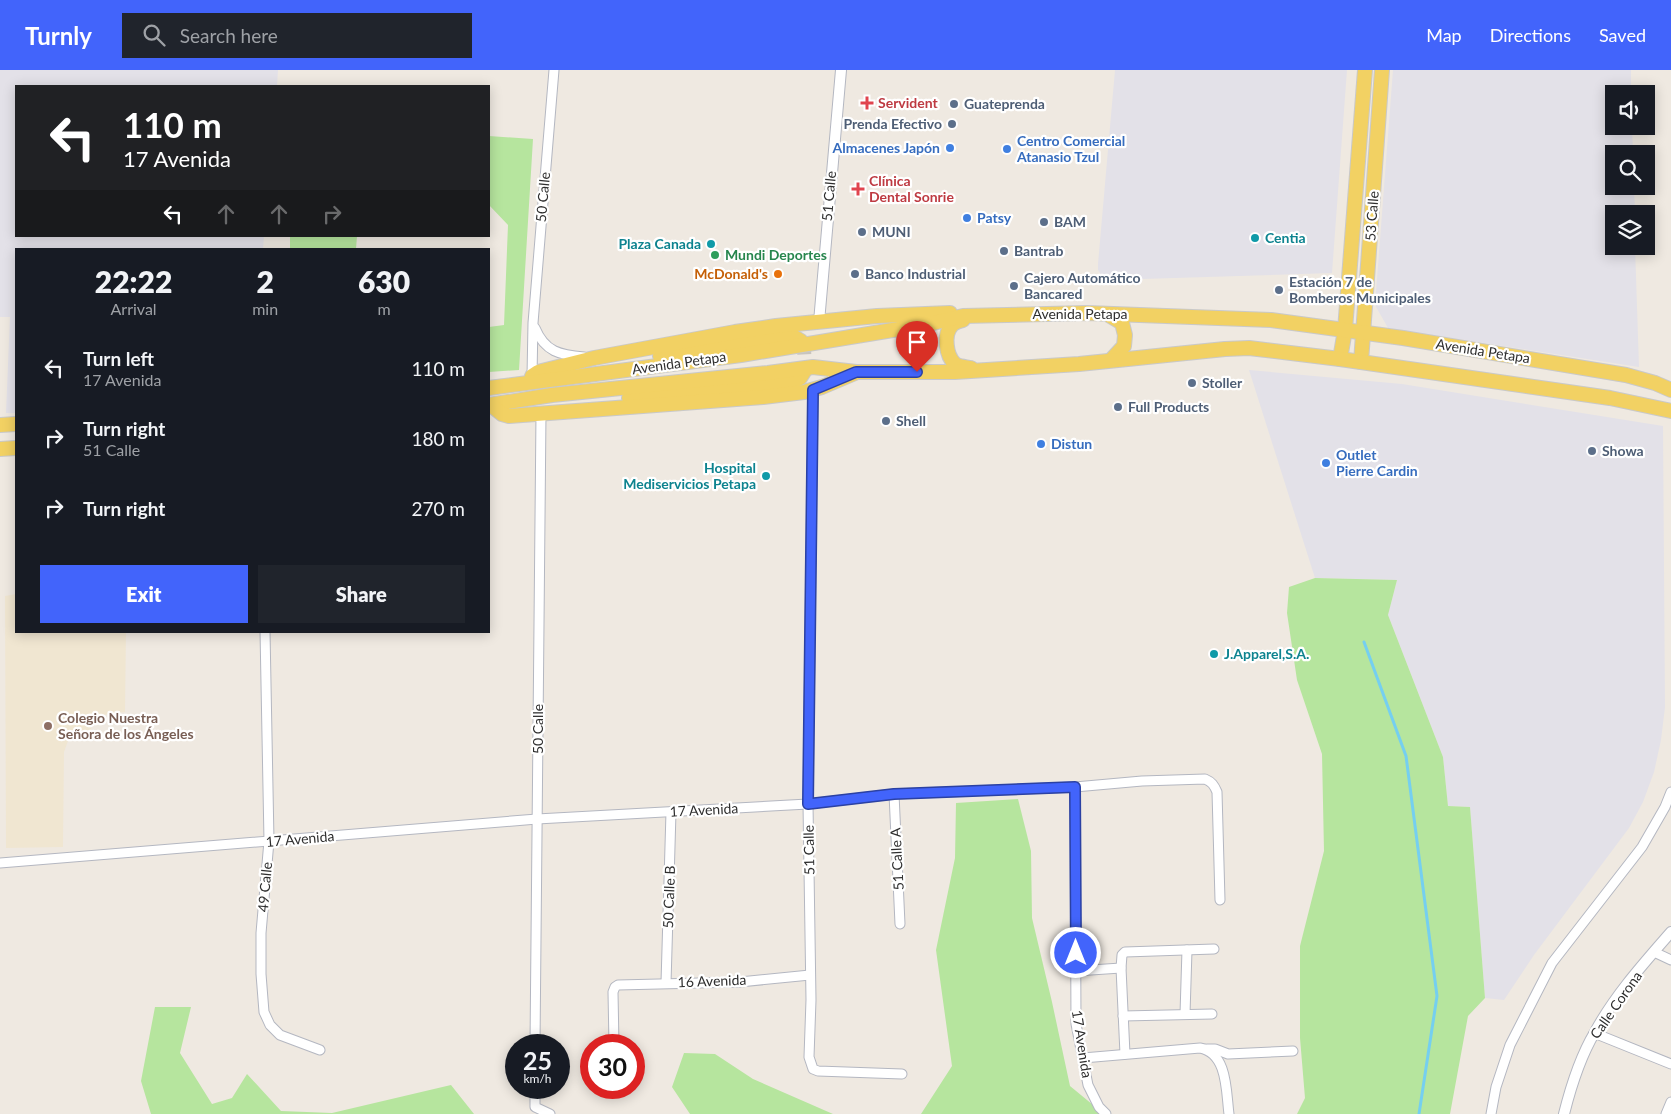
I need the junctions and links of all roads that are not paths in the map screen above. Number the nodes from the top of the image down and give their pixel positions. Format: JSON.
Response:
{"nodes":[{"id":1,"x":554,"y":70,"type":"edge"},
{"id":2,"x":841,"y":70,"type":"edge"},
{"id":3,"x":1365,"y":70,"type":"edge"},
{"id":4,"x":1382,"y":70,"type":"edge"},
{"id":5,"x":1107,"y":314,"type":"junction"},
{"id":6,"x":988,"y":315,"type":"junction"},
{"id":7,"x":963,"y":316,"type":"junction"},
{"id":8,"x":819,"y":322,"type":"junction"},
{"id":9,"x":533,"y":323,"type":"junction"},
{"id":10,"x":1345,"y":330,"type":"junction"},
{"id":11,"x":1363,"y":332,"type":"junction"},
{"id":12,"x":801,"y":341,"type":"dead end"},
{"id":13,"x":594,"y":358,"type":"junction"},
{"id":14,"x":1340,"y":358,"type":"junction"},
{"id":15,"x":1112,"y":359,"type":"junction"},
{"id":16,"x":1361,"y":362,"type":"junction"},
{"id":17,"x":805,"y":370,"type":"dead end"},
{"id":18,"x":994,"y":370,"type":"junction"},
{"id":19,"x":856,"y":372,"type":"junction"},
{"id":20,"x":532,"y":376,"type":"junction"},
{"id":21,"x":511,"y":386,"type":"junction"},
{"id":22,"x":490,"y":388,"type":"edge"},
{"id":23,"x":813,"y":390,"type":"junction"},
{"id":24,"x":1671,"y":390,"type":"edge"},
{"id":25,"x":490,"y":405,"type":"edge"},
{"id":26,"x":1671,"y":410,"type":"edge"},
{"id":27,"x":541,"y":413,"type":"junction"},
{"id":28,"x":15,"y":424,"type":"edge"},
{"id":29,"x":0,"y":425,"type":"edge"},
{"id":30,"x":15,"y":448,"type":"edge"},
{"id":31,"x":0,"y":449,"type":"edge"},
{"id":32,"x":265,"y":633,"type":"edge"},
{"id":33,"x":1075,"y":787,"type":"junction"},
{"id":34,"x":1671,"y":792,"type":"edge"},
{"id":35,"x":894,"y":794,"type":"junction"},
{"id":36,"x":808,"y":804,"type":"junction"},
{"id":37,"x":671,"y":812,"type":"junction"},
{"id":38,"x":537,"y":819,"type":"junction"},
{"id":39,"x":268,"y":841,"type":"junction"},
{"id":40,"x":0,"y":863,"type":"edge"},
{"id":41,"x":1220,"y":900,"type":"dead end"},
{"id":42,"x":900,"y":924,"type":"dead end"},
{"id":43,"x":1671,"y":932,"type":"edge"},
{"id":44,"x":1214,"y":948,"type":"dead end"},
{"id":45,"x":1187,"y":950,"type":"junction"},
{"id":46,"x":1654,"y":952,"type":"junction"},
{"id":47,"x":1671,"y":960,"type":"edge"},
{"id":48,"x":1121,"y":968,"type":"junction"},
{"id":49,"x":1076,"y":971,"type":"junction"},
{"id":50,"x":810,"y":975,"type":"junction"},
{"id":51,"x":666,"y":983,"type":"junction"},
{"id":52,"x":1186,"y":1014,"type":"junction"},
{"id":53,"x":1212,"y":1014,"type":"dead end"},
{"id":54,"x":1123,"y":1016,"type":"junction"},
{"id":55,"x":1594,"y":1033,"type":"junction"},
{"id":56,"x":536,"y":1034,"type":"edge"},
{"id":57,"x":614,"y":1034,"type":"edge"},
{"id":58,"x":1206,"y":1049,"type":"junction"},
{"id":59,"x":320,"y":1050,"type":"dead end"},
{"id":60,"x":1293,"y":1051,"type":"dead end"},
{"id":61,"x":1125,"y":1054,"type":"junction"},
{"id":62,"x":1083,"y":1058,"type":"junction"},
{"id":63,"x":1671,"y":1064,"type":"edge"},
{"id":64,"x":902,"y":1074,"type":"dead end"},
{"id":65,"x":535,"y":1099,"type":"edge"},
{"id":66,"x":1671,"y":1102,"type":"edge"},
{"id":67,"x":550,"y":1114,"type":"edge"},
{"id":68,"x":1106,"y":1114,"type":"edge"},
{"id":69,"x":1229,"y":1114,"type":"edge"},
{"id":70,"x":1491,"y":1114,"type":"edge"},
{"id":71,"x":1564,"y":1114,"type":"edge"},
{"id":72,"x":1666,"y":1114,"type":"edge"}],
"edges":[{"from":1,"to":9,"type":"street","name":"50 Calle"},
{"from":2,"to":8,"type":"street","name":"51 Calle"},
{"from":3,"to":10,"type":"main road","name":"53 Calle"},
{"from":4,"to":11,"type":"main road","name":"53 Calle"},
{"from":5,"to":6,"type":"main road","name":"Avenida Petapa"},
{"from":5,"to":10,"type":"main road","name":"Avenida Petapa"},
{"from":5,"to":15,"type":"main road"},
{"from":6,"to":7,"type":"main road","name":"Avenida Petapa"},
{"from":6,"to":18,"type":"main road"},
{"from":7,"to":8,"type":"main road"},
{"from":7,"to":21,"type":"main road","name":"Avenida Petapa"},
{"from":8,"to":13,"type":"main road"},
{"from":9,"to":13,"type":"street"},
{"from":9,"to":20,"type":"street","name":"50 Calle"},
{"from":10,"to":11,"type":"main road","name":"Avenida Petapa"},
{"from":10,"to":14,"type":"main road","name":"53 Calle"},
{"from":11,"to":16,"type":"main road","name":"53 Calle"},
{"from":11,"to":24,"type":"main road","name":"Avenida Petapa"},
{"from":12,"to":20,"type":"main road"},
{"from":13,"to":20,"type":"main road"},
{"from":14,"to":15,"type":"main road","name":"Avenida Petapa"},
{"from":14,"to":16,"type":"main road","name":"Avenida Petapa"},
{"from":15,"to":18,"type":"main road","name":"Avenida Petapa"},
{"from":16,"to":26,"type":"main road","name":"Avenida Petapa"},
{"from":17,"to":25,"type":"main road"},
{"from":18,"to":19,"type":"main road","name":"Avenida Petapa"},
{"from":19,"to":23,"type":"main road"},
{"from":19,"to":25,"type":"main road","name":"Avenida Petapa"},
{"from":20,"to":21,"type":"main road"},
{"from":21,"to":22,"type":"main road","name":"Avenida Petapa"},
{"from":23,"to":27,"type":"main road"},
{"from":23,"to":36,"type":"street","name":"51 Calle"},
{"from":25,"to":27,"type":"main road"},
{"from":27,"to":38,"type":"street","name":"50 Calle"},
{"from":28,"to":29,"type":"main road"},
{"from":30,"to":31,"type":"main road"},
{"from":32,"to":39,"type":"street","name":"49 Calle"},
{"from":33,"to":35,"type":"street","name":"17 Avenida"},
{"from":33,"to":41,"type":"street"},
{"from":33,"to":49,"type":"street","name":"17 Avenida"},
{"from":34,"to":70,"type":"street"},
{"from":35,"to":36,"type":"street","name":"17 Avenida"},
{"from":35,"to":42,"type":"street","name":"51 Calle A"},
{"from":36,"to":37,"type":"street","name":"17 Avenida"},
{"from":36,"to":50,"type":"street","name":"51 Calle"},
{"from":37,"to":38,"type":"street","name":"17 Avenida"},
{"from":37,"to":51,"type":"street","name":"50 Calle B"},
{"from":38,"to":39,"type":"street","name":"17 Avenida"},
{"from":38,"to":56,"type":"street","name":"50 Calle"},
{"from":39,"to":40,"type":"street","name":"17 Avenida"},
{"from":39,"to":59,"type":"street","name":"49 Calle"},
{"from":43,"to":46,"type":"street","name":"Calle Corona"},
{"from":44,"to":45,"type":"street"},
{"from":45,"to":48,"type":"street"},
{"from":45,"to":52,"type":"street"},
{"from":46,"to":47,"type":"street"},
{"from":46,"to":55,"type":"street","name":"Calle Corona"},
{"from":48,"to":49,"type":"street"},
{"from":48,"to":54,"type":"street"},
{"from":49,"to":62,"type":"street","name":"17 Avenida"},
{"from":50,"to":51,"type":"street","name":"16 Avenida"},
{"from":50,"to":64,"type":"street","name":"51 Calle"},
{"from":51,"to":57,"type":"street","name":"16 Avenida"},
{"from":52,"to":53,"type":"street"},
{"from":52,"to":54,"type":"street"},
{"from":54,"to":61,"type":"street"},
{"from":55,"to":63,"type":"street"},
{"from":55,"to":71,"type":"street","name":"Calle Corona"},
{"from":58,"to":60,"type":"street"},
{"from":58,"to":61,"type":"street"},
{"from":58,"to":69,"type":"street"},
{"from":61,"to":62,"type":"street"},
{"from":62,"to":68,"type":"street","name":"17 Avenida"},
{"from":65,"to":67,"type":"street"},
{"from":66,"to":72,"type":"street"}]}
